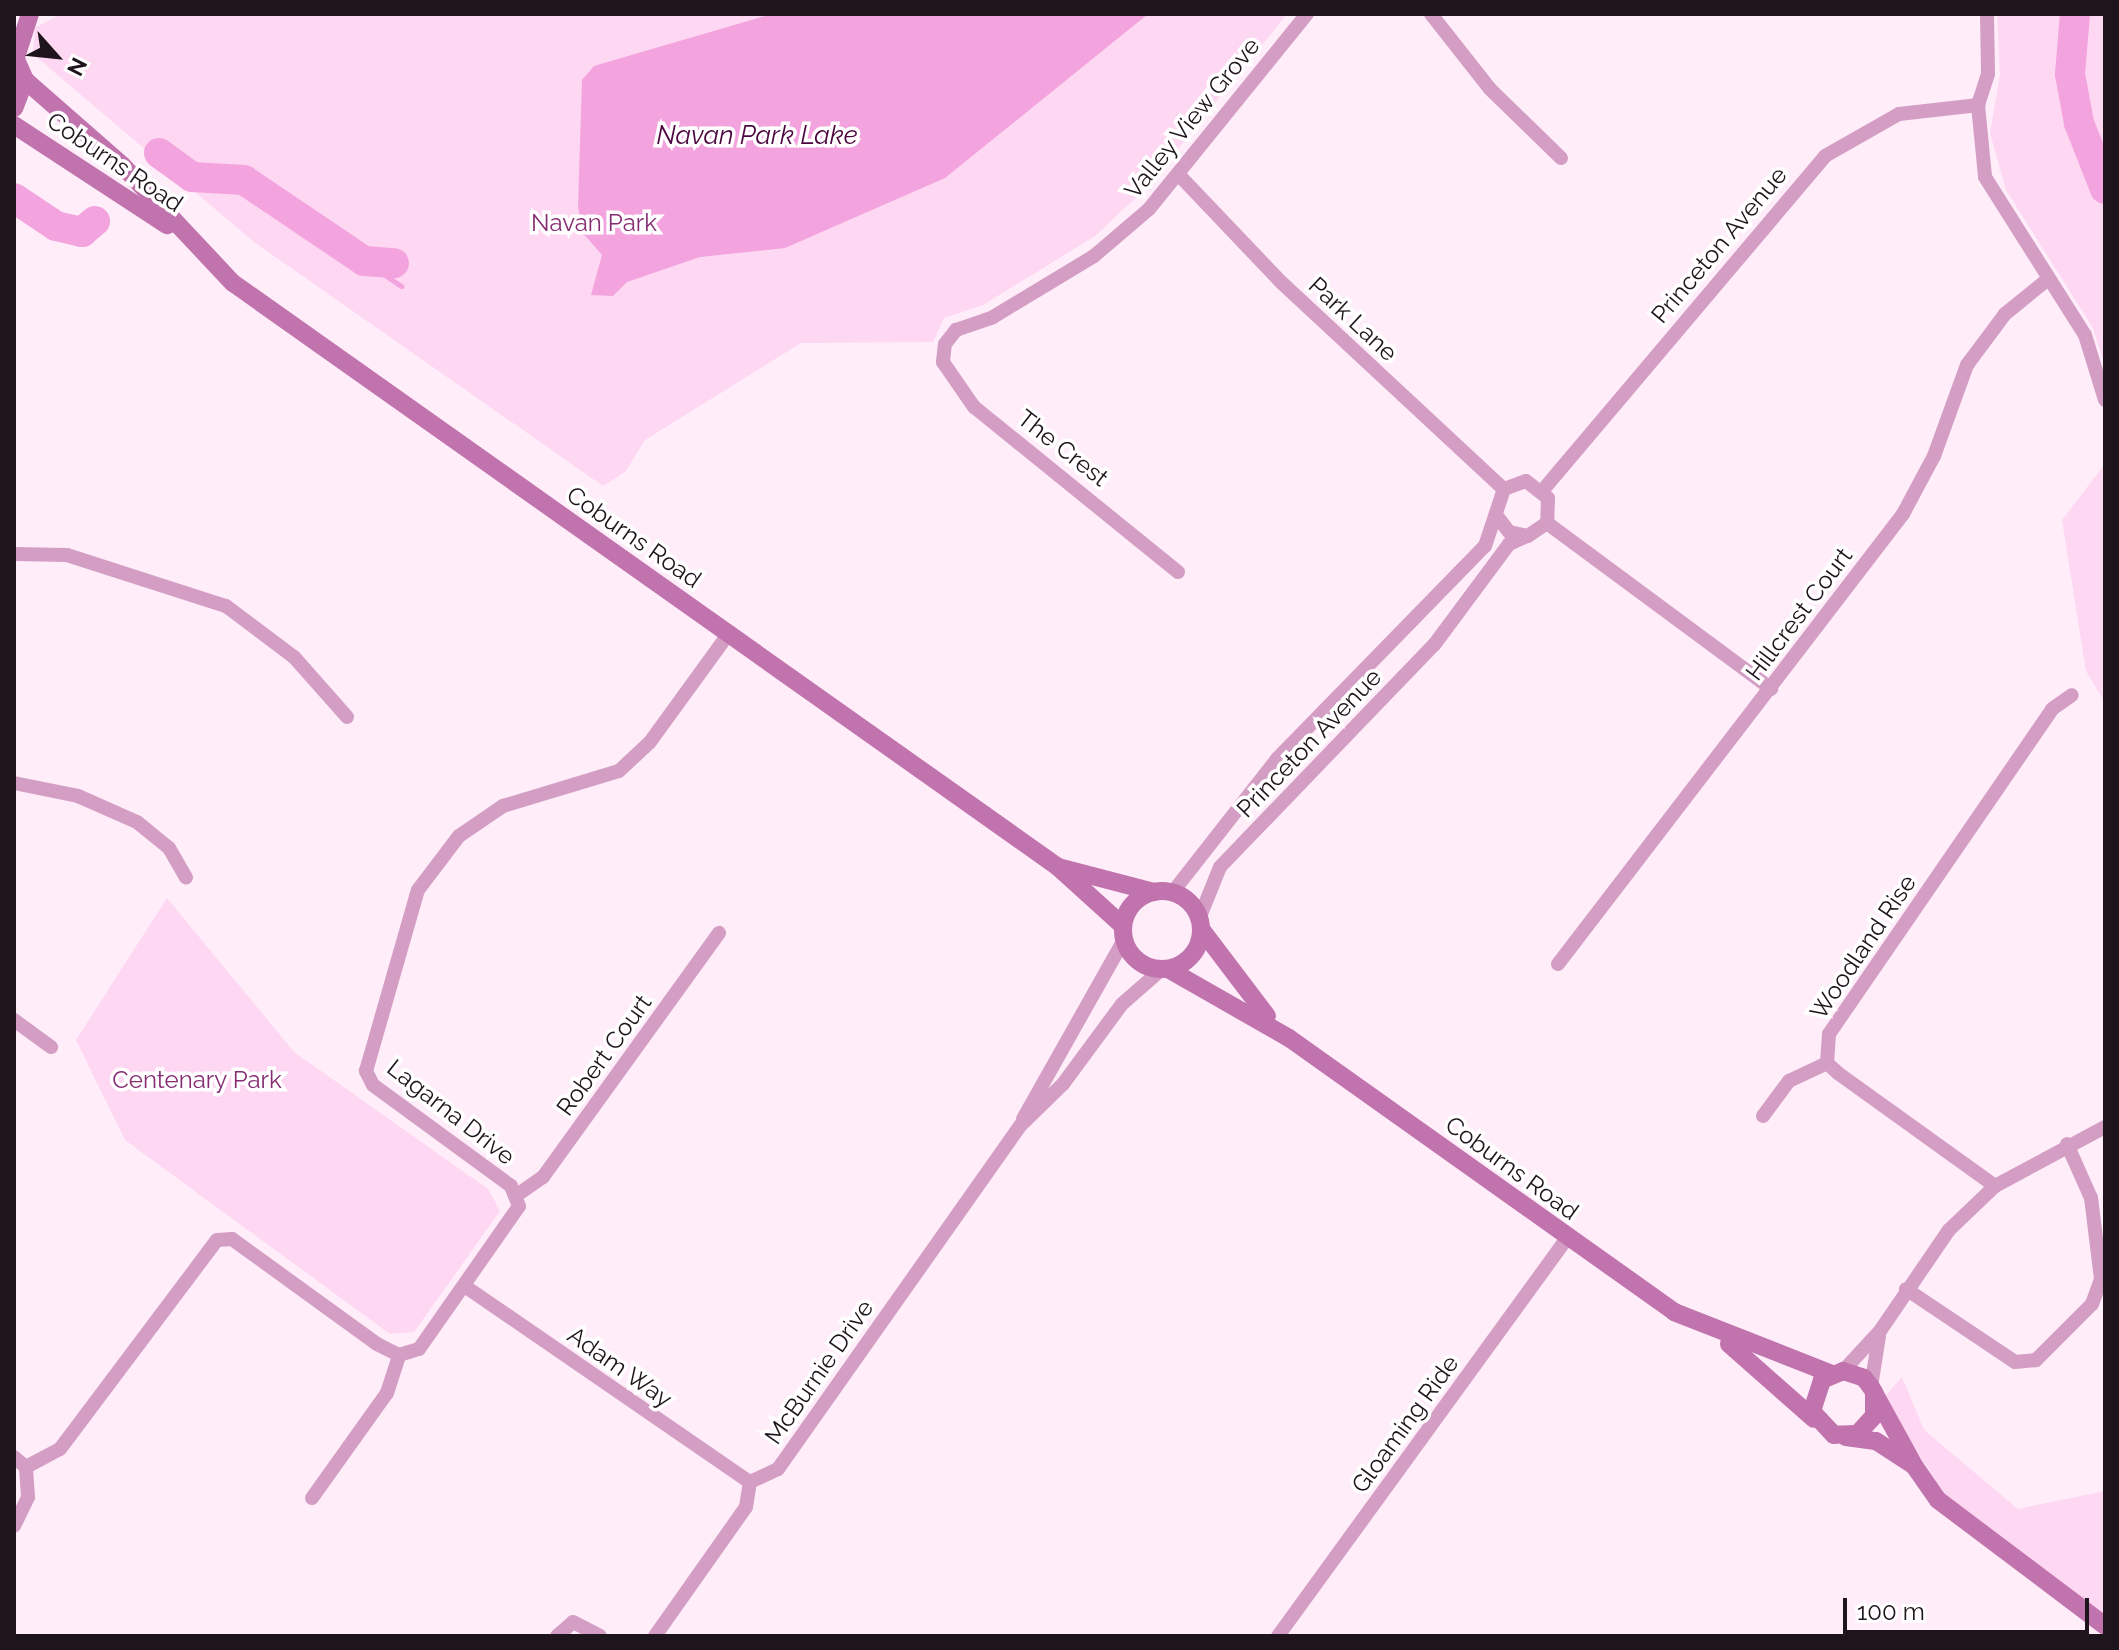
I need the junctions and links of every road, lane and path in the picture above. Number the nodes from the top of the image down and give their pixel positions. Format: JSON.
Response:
{"nodes":[{"id":1,"x":30,"y":14,"type":"edge"},
{"id":2,"x":1307,"y":14,"type":"edge"},
{"id":3,"x":1431,"y":14,"type":"edge"},
{"id":4,"x":1987,"y":14,"type":"edge"},
{"id":5,"x":15,"y":56,"type":"edge"},
{"id":6,"x":25,"y":80,"type":"junction"},
{"id":7,"x":1978,"y":105,"type":"junction"},
{"id":8,"x":14,"y":108,"type":"edge"},
{"id":9,"x":14,"y":125,"type":"edge"},
{"id":10,"x":1561,"y":158,"type":"dead end"},
{"id":11,"x":1179,"y":175,"type":"junction"},
{"id":12,"x":189,"y":240,"type":"junction"},
{"id":13,"x":2048,"y":279,"type":"junction"},
{"id":14,"x":945,"y":344,"type":"joint"},
{"id":15,"x":2105,"y":400,"type":"edge"},
{"id":16,"x":1504,"y":489,"type":"junction"},
{"id":17,"x":1543,"y":490,"type":"junction"},
{"id":18,"x":1496,"y":515,"type":"junction"},
{"id":19,"x":1547,"y":523,"type":"junction"},
{"id":20,"x":1528,"y":536,"type":"junction"},
{"id":21,"x":14,"y":554,"type":"edge"},
{"id":22,"x":1178,"y":572,"type":"dead end"},
{"id":23,"x":730,"y":632,"type":"junction"},
{"id":24,"x":1771,"y":689,"type":"junction"},
{"id":25,"x":2072,"y":695,"type":"dead end"},
{"id":26,"x":347,"y":717,"type":"dead end"},
{"id":27,"x":14,"y":783,"type":"edge"},
{"id":28,"x":1058,"y":867,"type":"junction"},
{"id":29,"x":186,"y":878,"type":"dead end"},
{"id":30,"x":1163,"y":892,"type":"junction"},
{"id":31,"x":1200,"y":924,"type":"junction"},
{"id":32,"x":719,"y":933,"type":"dead end"},
{"id":33,"x":1123,"y":933,"type":"junction"},
{"id":34,"x":1558,"y":964,"type":"dead end"},
{"id":35,"x":1164,"y":969,"type":"junction"},
{"id":36,"x":14,"y":1020,"type":"edge"},
{"id":37,"x":1289,"y":1038,"type":"junction"},
{"id":38,"x":51,"y":1047,"type":"dead end"},
{"id":39,"x":1827,"y":1063,"type":"junction"},
{"id":40,"x":1763,"y":1116,"type":"dead end"},
{"id":41,"x":1020,"y":1126,"type":"junction"},
{"id":42,"x":2105,"y":1127,"type":"edge"},
{"id":43,"x":2067,"y":1144,"type":"junction"},
{"id":44,"x":1995,"y":1186,"type":"junction"},
{"id":45,"x":517,"y":1195,"type":"junction"},
{"id":46,"x":1567,"y":1238,"type":"junction"},
{"id":47,"x":466,"y":1287,"type":"junction"},
{"id":48,"x":1906,"y":1289,"type":"junction"},
{"id":49,"x":1712,"y":1330,"type":"junction"},
{"id":50,"x":1880,"y":1331,"type":"junction"},
{"id":51,"x":399,"y":1355,"type":"junction"},
{"id":52,"x":1838,"y":1373,"type":"junction"},
{"id":53,"x":1873,"y":1390,"type":"junction"},
{"id":54,"x":1816,"y":1421,"type":"junction"},
{"id":55,"x":1844,"y":1436,"type":"junction"},
{"id":56,"x":20,"y":1462,"type":"edge"},
{"id":57,"x":1915,"y":1467,"type":"junction"},
{"id":58,"x":750,"y":1482,"type":"junction"},
{"id":59,"x":312,"y":1498,"type":"dead end"},
{"id":60,"x":14,"y":1526,"type":"edge"},
{"id":61,"x":2105,"y":1626,"type":"edge"},
{"id":62,"x":557,"y":1636,"type":"edge"},
{"id":63,"x":600,"y":1636,"type":"edge"},
{"id":64,"x":655,"y":1636,"type":"edge"},
{"id":65,"x":1278,"y":1636,"type":"edge"}],
"edges":[{"from":1,"to":5,"type":"street"},
{"from":2,"to":11,"type":"street","name":"Valley View Grove"},
{"from":3,"to":10,"type":"street"},
{"from":4,"to":7,"type":"street"},
{"from":5,"to":6,"type":"street"},
{"from":6,"to":8,"type":"street"},
{"from":6,"to":12,"type":"street","name":"Coburns Road"},
{"from":7,"to":13,"type":"street"},
{"from":7,"to":17,"type":"street","name":"Princeton Avenue"},
{"from":9,"to":12,"type":"street","name":"Coburns Road"},
{"from":11,"to":14,"type":"street","name":"Valley View Grove"},
{"from":11,"to":16,"type":"street","name":"Park Lane"},
{"from":12,"to":23,"type":"street","name":"Coburns Road"},
{"from":13,"to":15,"type":"street"},
{"from":13,"to":24,"type":"street","name":"Hillcrest Court"},
{"from":14,"to":22,"type":"street","name":"The Crest"},
{"from":16,"to":17,"type":"street"},
{"from":16,"to":18,"type":"street"},
{"from":17,"to":19,"type":"street"},
{"from":18,"to":20,"type":"street"},
{"from":18,"to":30,"type":"street","name":"Princeton Avenue"},
{"from":19,"to":20,"type":"street"},
{"from":19,"to":24,"type":"street"},
{"from":20,"to":31,"type":"street","name":"Princeton Avenue"},
{"from":21,"to":26,"type":"street"},
{"from":23,"to":28,"type":"street","name":"Coburns Road"},
{"from":23,"to":45,"type":"street","name":"Lagarna Drive"},
{"from":24,"to":34,"type":"street","name":"Hillcrest Court"},
{"from":25,"to":39,"type":"street","name":"Woodland Rise"},
{"from":27,"to":29,"type":"street"},
{"from":28,"to":30,"type":"street","name":"Coburns Road"},
{"from":28,"to":33,"type":"street","name":"Coburns Road"},
{"from":30,"to":31,"type":"street"},
{"from":30,"to":33,"type":"street"},
{"from":31,"to":35,"type":"street"},
{"from":31,"to":37,"type":"street","name":"Coburns Road"},
{"from":32,"to":45,"type":"street","name":"Robert Court"},
{"from":33,"to":35,"type":"street"},
{"from":33,"to":41,"type":"street","name":"McBurnie Drive"},
{"from":35,"to":37,"type":"street","name":"Coburns Road"},
{"from":35,"to":41,"type":"street","name":"McBurnie Drive"},
{"from":36,"to":38,"type":"street"},
{"from":37,"to":46,"type":"street","name":"Coburns Road"},
{"from":39,"to":40,"type":"street"},
{"from":39,"to":44,"type":"street"},
{"from":41,"to":58,"type":"street","name":"McBurnie Drive"},
{"from":42,"to":43,"type":"street"},
{"from":43,"to":44,"type":"street"},
{"from":43,"to":48,"type":"street"},
{"from":44,"to":48,"type":"street"},
{"from":45,"to":47,"type":"street","name":"Lagarna Drive"},
{"from":46,"to":49,"type":"street","name":"Coburns Road"},
{"from":46,"to":65,"type":"street","name":"Gloaming Ride"},
{"from":47,"to":51,"type":"street","name":"Lagarna Drive"},
{"from":47,"to":58,"type":"street","name":"Adam Way"},
{"from":48,"to":50,"type":"street"},
{"from":49,"to":52,"type":"street","name":"Coburns Road"},
{"from":49,"to":54,"type":"street","name":"Coburns Road"},
{"from":50,"to":52,"type":"street"},
{"from":50,"to":53,"type":"street"},
{"from":51,"to":56,"type":"street"},
{"from":51,"to":59,"type":"street"},
{"from":52,"to":53,"type":"street"},
{"from":52,"to":54,"type":"street"},
{"from":53,"to":55,"type":"street"},
{"from":53,"to":57,"type":"street"},
{"from":54,"to":55,"type":"street"},
{"from":55,"to":57,"type":"street"},
{"from":56,"to":60,"type":"street"},
{"from":57,"to":61,"type":"street"},
{"from":58,"to":64,"type":"street"},
{"from":62,"to":63,"type":"street"}]}
